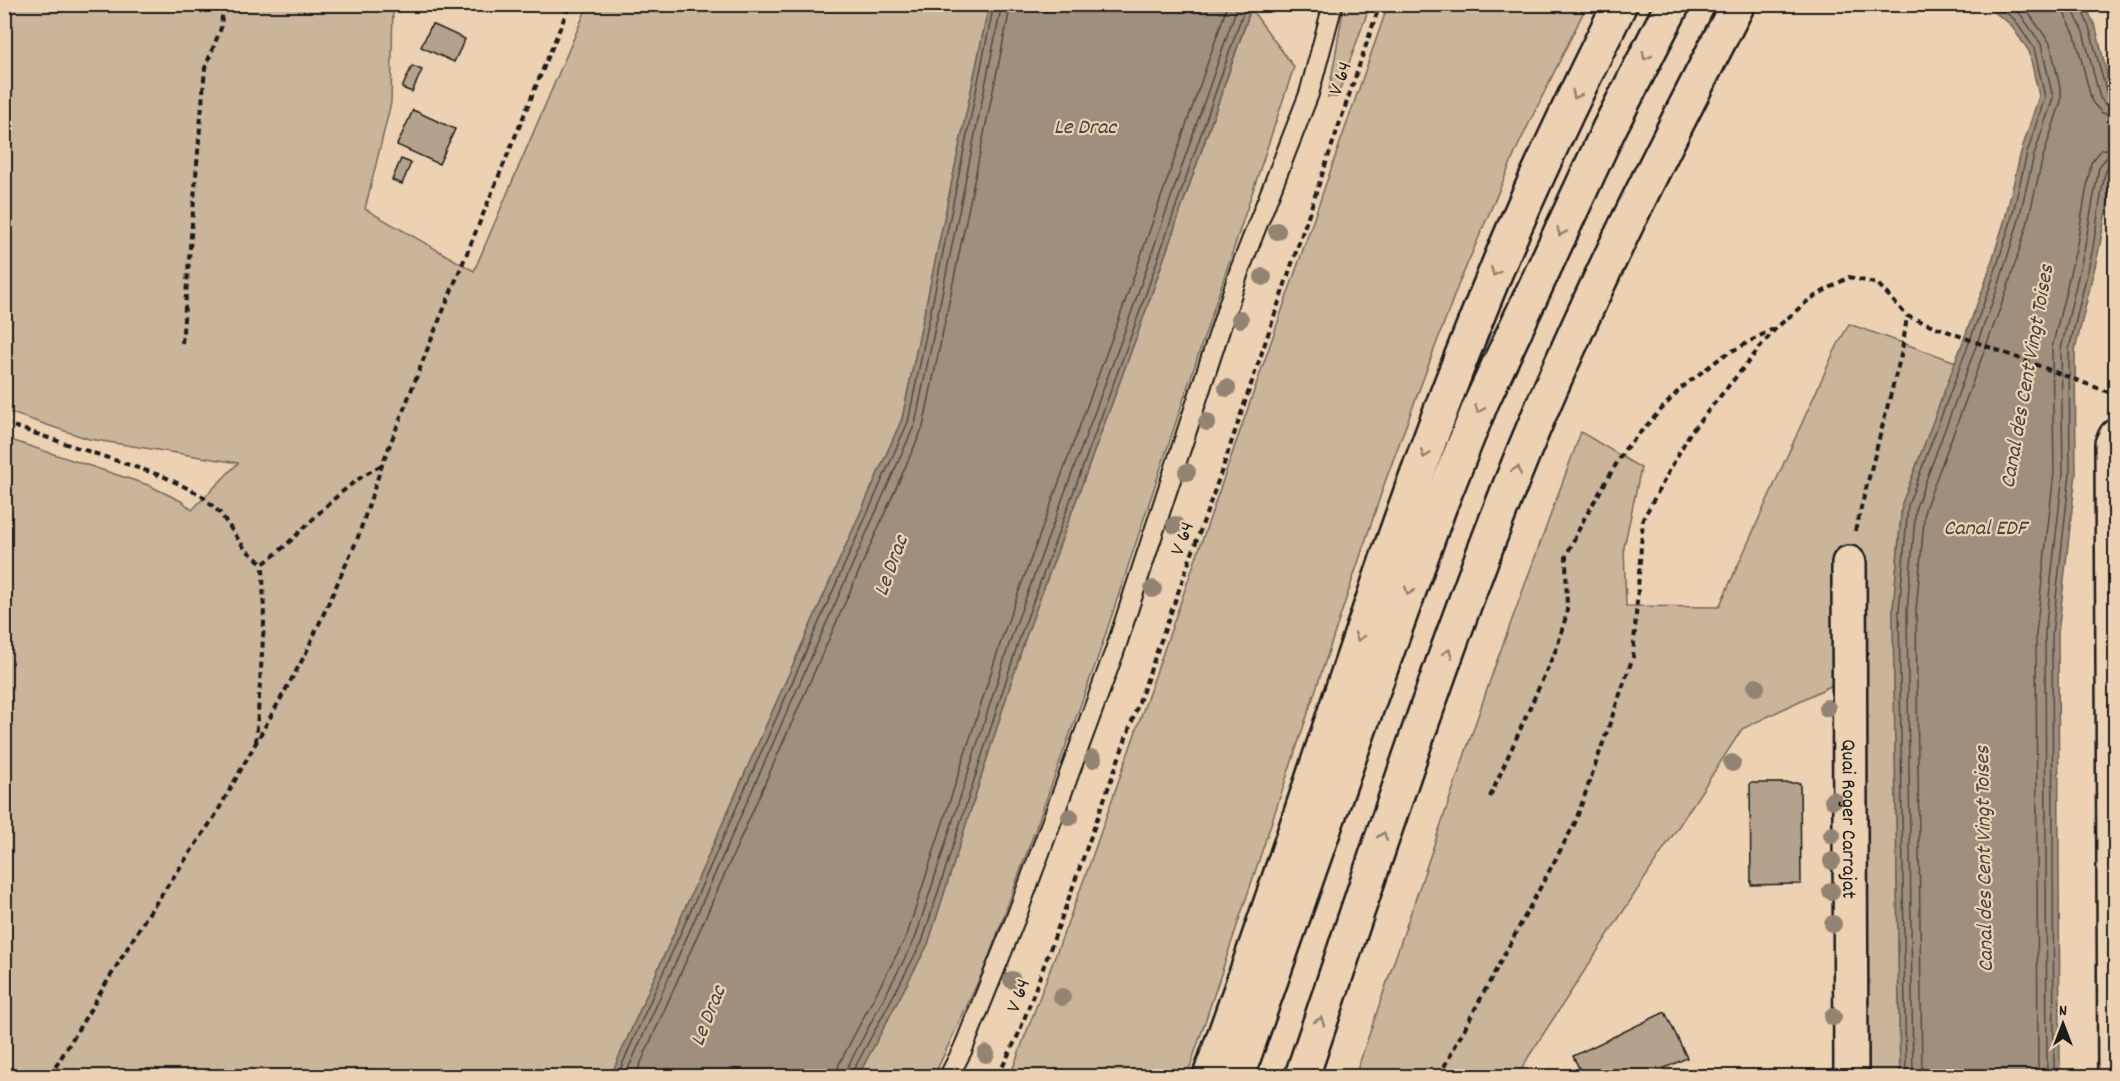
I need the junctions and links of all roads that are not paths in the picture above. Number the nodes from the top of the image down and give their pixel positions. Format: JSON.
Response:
{"nodes":[{"id":1,"x":1333,"y":4,"type":"edge"},
{"id":2,"x":1620,"y":4,"type":"edge"},
{"id":3,"x":1673,"y":4,"type":"edge"},
{"id":4,"x":1738,"y":4,"type":"edge"},
{"id":5,"x":2115,"y":436,"type":"edge"},
{"id":6,"x":1849,"y":563,"type":"road end"},
{"id":7,"x":949,"y":1077,"type":"edge"},
{"id":8,"x":1210,"y":1077,"type":"edge"},
{"id":9,"x":1237,"y":1077,"type":"edge"},
{"id":10,"x":1302,"y":1077,"type":"edge"},
{"id":11,"x":1851,"y":1077,"type":"edge"},
{"id":12,"x":2115,"y":1077,"type":"edge"}],
"edges":[{"from":1,"to":7,"type":"lane"},
{"from":2,"to":8,"type":"main road","one_way":true},
{"from":3,"to":9,"type":"main road","one_way":true},
{"from":10,"to":4,"type":"main road","one_way":true},
{"from":5,"to":12,"type":"main road"},
{"from":6,"to":11,"type":"main road","name":"Quai Roger Carrajat"}]}
